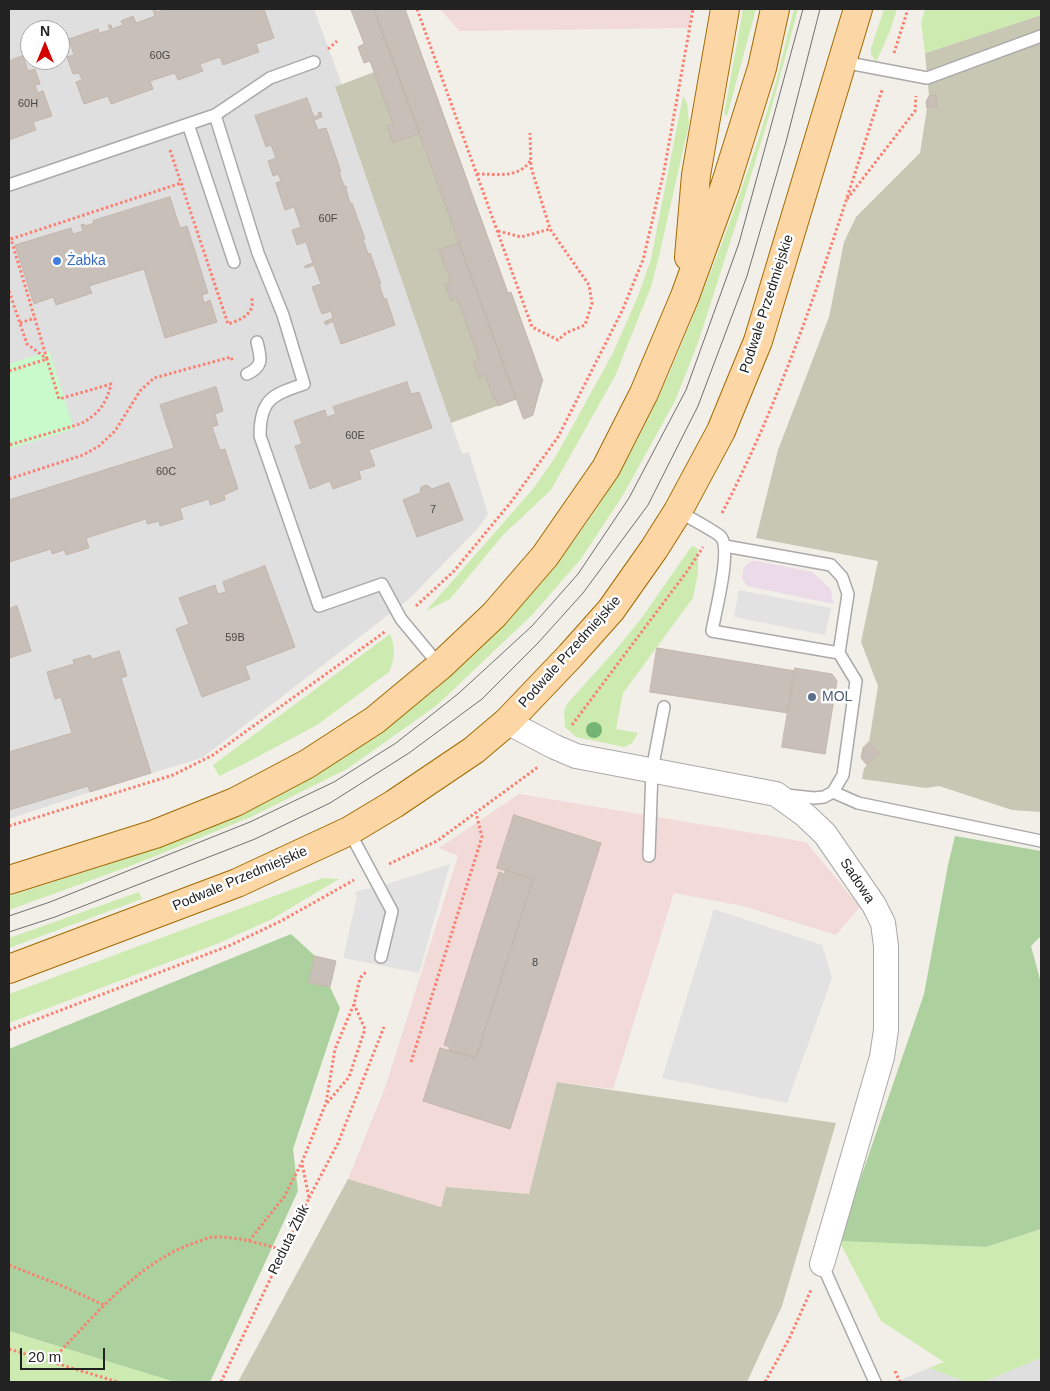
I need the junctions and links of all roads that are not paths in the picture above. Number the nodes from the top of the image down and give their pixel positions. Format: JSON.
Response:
{"nodes":[{"id":1,"x":725,"y":9,"type":"edge"},
{"id":2,"x":775,"y":9,"type":"edge"},
{"id":3,"x":858,"y":9,"type":"edge"},
{"id":4,"x":1041,"y":36,"type":"edge"},
{"id":5,"x":314,"y":62,"type":"dead end"},
{"id":6,"x":843,"y":62,"type":"junction"},
{"id":7,"x":215,"y":115,"type":"junction"},
{"id":8,"x":188,"y":124,"type":"junction"},
{"id":9,"x":9,"y":185,"type":"edge"},
{"id":10,"x":234,"y":262,"type":"dead end"},
{"id":11,"x":685,"y":296,"type":"junction"},
{"id":12,"x":257,"y":342,"type":"dead end"},
{"id":13,"x":247,"y":374,"type":"dead end"},
{"id":14,"x":678,"y":511,"type":"junction"},
{"id":15,"x":725,"y":546,"type":"junction"},
{"id":16,"x":839,"y":653,"type":"junction"},
{"id":17,"x":440,"y":666,"type":"junction"},
{"id":18,"x":664,"y":706,"type":"dead end"},
{"id":19,"x":507,"y":722,"type":"junction"},
{"id":20,"x":652,"y":770,"type":"junction"},
{"id":21,"x":833,"y":792,"type":"junction"},
{"id":22,"x":776,"y":794,"type":"junction"},
{"id":23,"x":349,"y":831,"type":"junction"},
{"id":24,"x":1041,"y":841,"type":"edge"},
{"id":25,"x":649,"y":856,"type":"dead end"},
{"id":26,"x":9,"y":880,"type":"edge"},
{"id":27,"x":381,"y":957,"type":"road end"},
{"id":28,"x":9,"y":969,"type":"edge"},
{"id":29,"x":822,"y":1264,"type":"joint"},
{"id":30,"x":875,"y":1382,"type":"edge"}],
"edges":[{"from":1,"to":11,"type":"main road"},
{"from":2,"to":11,"type":"main road"},
{"from":3,"to":6,"type":"main road","name":"Podwale Przedmiejskie"},
{"from":4,"to":6,"type":"lane"},
{"from":5,"to":7,"type":"lane"},
{"from":6,"to":14,"type":"main road","name":"Podwale Przedmiejskie"},
{"from":7,"to":8,"type":"lane"},
{"from":7,"to":17,"type":"lane"},
{"from":8,"to":9,"type":"lane"},
{"from":8,"to":10,"type":"lane"},
{"from":11,"to":17,"type":"main road"},
{"from":12,"to":13,"type":"lane"},
{"from":14,"to":15,"type":"lane"},
{"from":14,"to":19,"type":"main road","name":"Podwale Przedmiejskie"},
{"from":15,"to":16,"type":"lane"},
{"from":15,"to":16,"type":"lane"},
{"from":16,"to":21,"type":"lane"},
{"from":17,"to":26,"type":"main road"},
{"from":18,"to":20,"type":"lane"},
{"from":19,"to":20,"type":"street","name":"Sadowa"},
{"from":19,"to":23,"type":"main road","name":"Podwale Przedmiejskie"},
{"from":20,"to":22,"type":"street","name":"Sadowa"},
{"from":20,"to":25,"type":"lane"},
{"from":21,"to":22,"type":"lane"},
{"from":21,"to":24,"type":"lane"},
{"from":22,"to":29,"type":"street","name":"Sadowa"},
{"from":23,"to":27,"type":"lane"},
{"from":23,"to":28,"type":"main road","name":"Podwale Przedmiejskie"},
{"from":29,"to":30,"type":"lane"}]}
